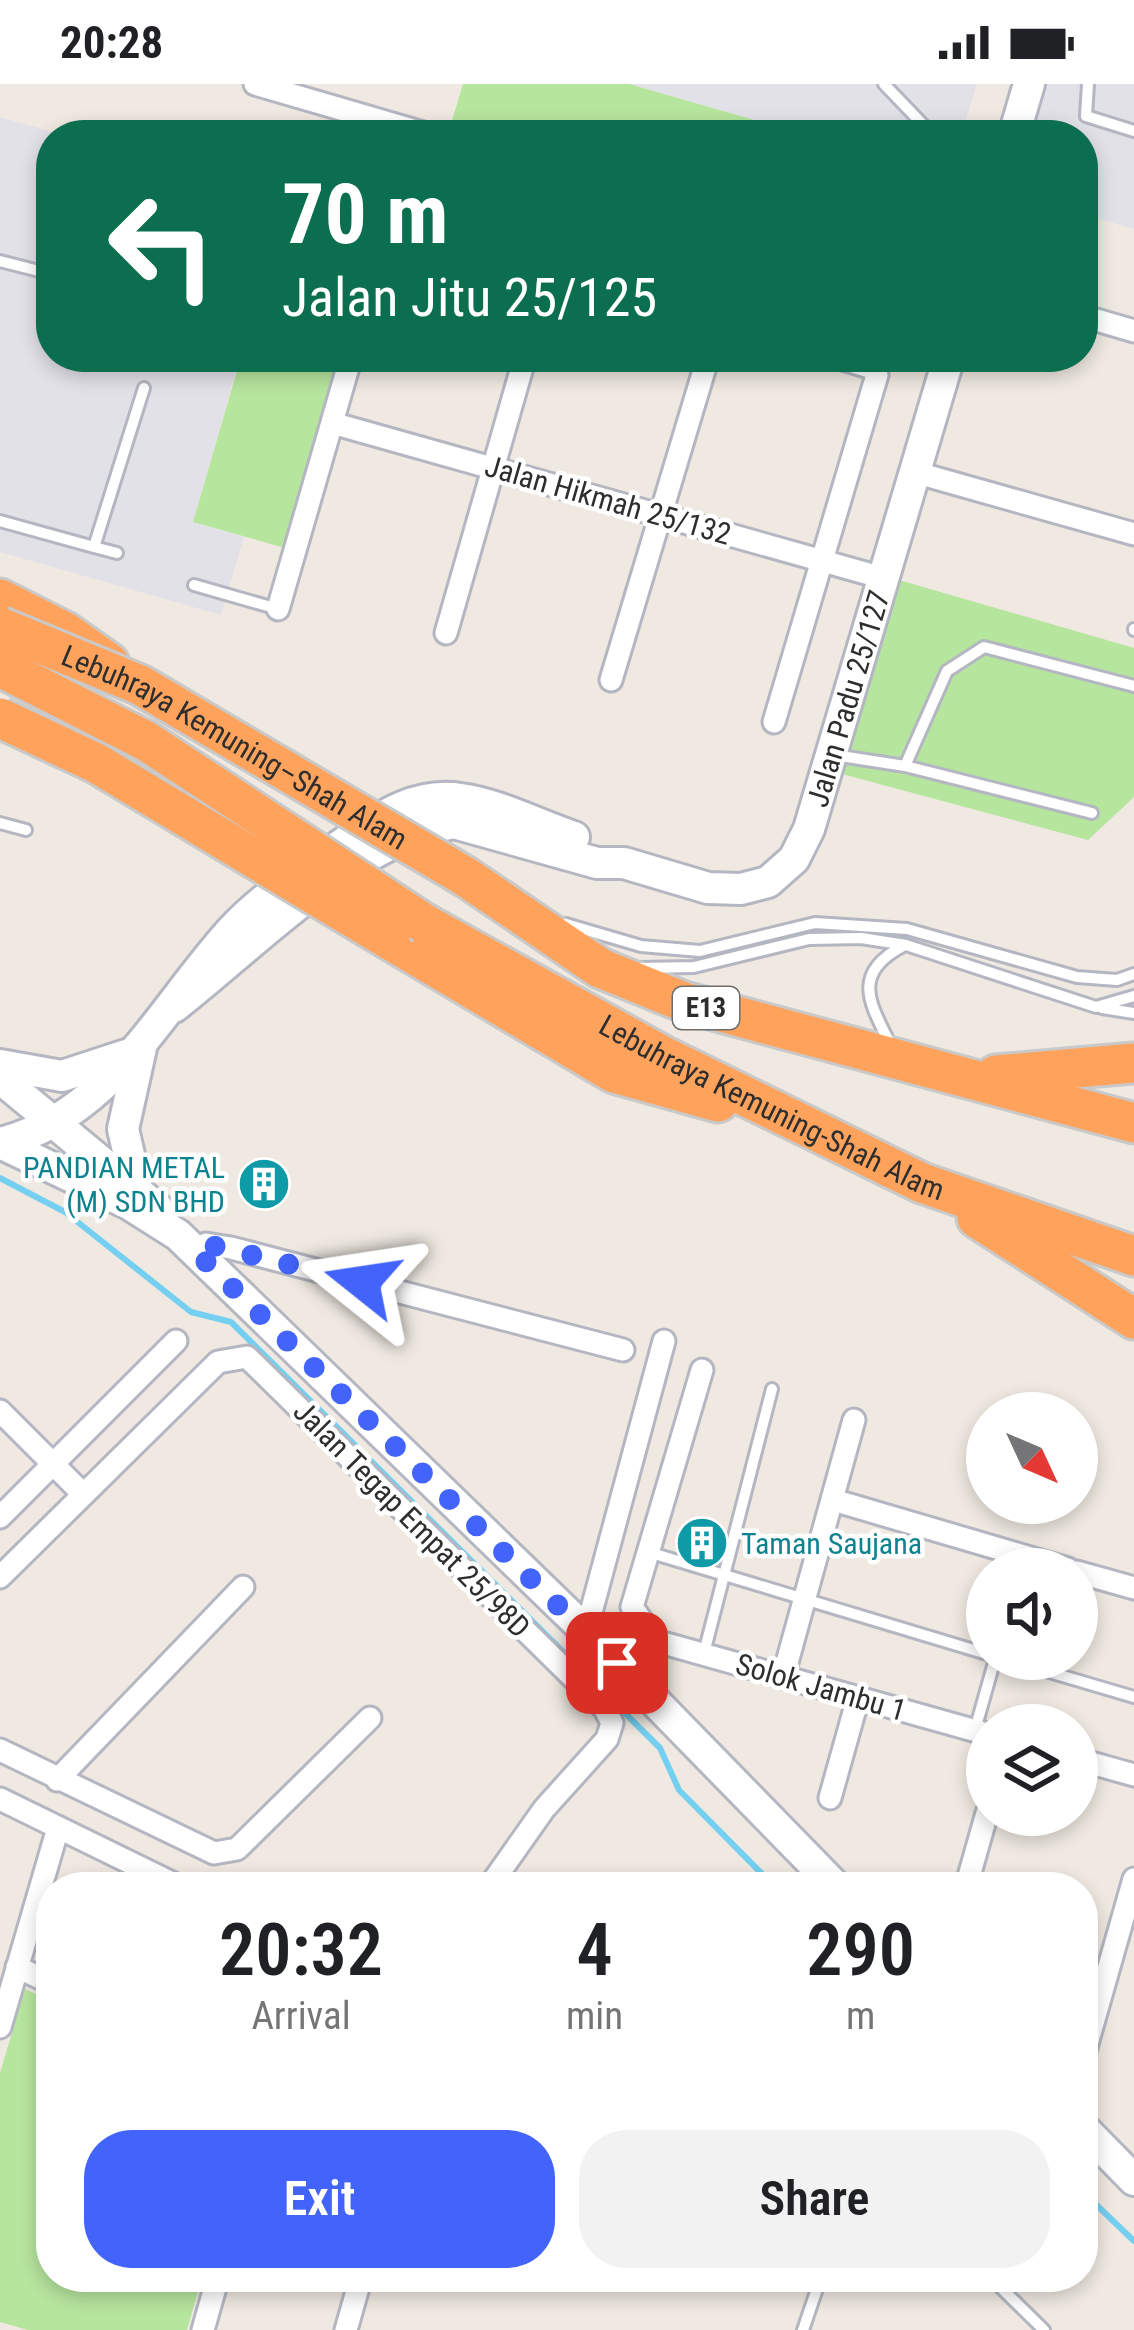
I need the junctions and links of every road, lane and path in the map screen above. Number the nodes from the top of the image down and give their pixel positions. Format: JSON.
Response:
{"nodes":[{"id":1,"x":255,"y":84,"type":"edge"},
{"id":2,"x":884,"y":84,"type":"edge"},
{"id":3,"x":1029,"y":84,"type":"edge"},
{"id":4,"x":1088,"y":84,"type":"edge"},
{"id":5,"x":379,"y":120,"type":"edge"},
{"id":6,"x":919,"y":120,"type":"edge"},
{"id":7,"x":1018,"y":120,"type":"edge"},
{"id":8,"x":1134,"y":131,"type":"edge"},
{"id":9,"x":0,"y":260,"type":"edge"},
{"id":10,"x":36,"y":270,"type":"edge"},
{"id":11,"x":1098,"y":320,"type":"edge"},
{"id":12,"x":1134,"y":331,"type":"edge"},
{"id":13,"x":347,"y":372,"type":"edge"},
{"id":14,"x":521,"y":372,"type":"edge"},
{"id":15,"x":704,"y":372,"type":"edge"},
{"id":16,"x":867,"y":372,"type":"edge"},
{"id":17,"x":944,"y":372,"type":"edge"},
{"id":18,"x":877,"y":375,"type":"joint"},
{"id":19,"x":144,"y":388,"type":"dead end"},
{"id":20,"x":332,"y":422,"type":"junction"},
{"id":21,"x":493,"y":468,"type":"junction"},
{"id":22,"x":914,"y":472,"type":"junction"},
{"id":23,"x":662,"y":515,"type":"junction"},
{"id":24,"x":0,"y":521,"type":"edge"},
{"id":25,"x":1134,"y":534,"type":"edge"},
{"id":26,"x":94,"y":547,"type":"junction"},
{"id":27,"x":116,"y":553,"type":"dead end"},
{"id":28,"x":822,"y":560,"type":"junction"},
{"id":29,"x":883,"y":578,"type":"junction"},
{"id":30,"x":194,"y":585,"type":"dead end"},
{"id":31,"x":0,"y":599,"type":"edge"},
{"id":32,"x":278,"y":609,"type":"joint"},
{"id":33,"x":0,"y":627,"type":"edge"},
{"id":34,"x":446,"y":633,"type":"dead end"},
{"id":35,"x":0,"y":667,"type":"edge"},
{"id":36,"x":611,"y":680,"type":"dead end"},
{"id":37,"x":140,"y":685,"type":"junction"},
{"id":38,"x":1134,"y":686,"type":"edge"},
{"id":39,"x":0,"y":718,"type":"edge"},
{"id":40,"x":774,"y":722,"type":"dead end"},
{"id":41,"x":831,"y":754,"type":"junction"},
{"id":42,"x":905,"y":766,"type":"junction"},
{"id":43,"x":1092,"y":813,"type":"dead end"},
{"id":44,"x":0,"y":823,"type":"edge"},
{"id":45,"x":26,"y":830,"type":"dead end"},
{"id":46,"x":466,"y":877,"type":"junction"},
{"id":47,"x":407,"y":932,"type":"junction"},
{"id":48,"x":905,"y":945,"type":"junction"},
{"id":49,"x":600,"y":968,"type":"junction"},
{"id":50,"x":1134,"y":974,"type":"edge"},
{"id":51,"x":1134,"y":996,"type":"edge"},
{"id":52,"x":1096,"y":1007,"type":"junction"},
{"id":53,"x":1134,"y":1013,"type":"edge"},
{"id":54,"x":138,"y":1045,"type":"junction"},
{"id":55,"x":898,"y":1060,"type":"junction"},
{"id":56,"x":1134,"y":1063,"type":"edge"},
{"id":57,"x":0,"y":1065,"type":"edge"},
{"id":58,"x":973,"y":1077,"type":"junction"},
{"id":59,"x":0,"y":1078,"type":"edge"},
{"id":60,"x":1134,"y":1123,"type":"edge"},
{"id":61,"x":53,"y":1126,"type":"junction"},
{"id":62,"x":0,"y":1143,"type":"edge"},
{"id":63,"x":922,"y":1183,"type":"junction"},
{"id":64,"x":136,"y":1186,"type":"junction"},
{"id":65,"x":985,"y":1204,"type":"junction"},
{"id":66,"x":187,"y":1243,"type":"junction"},
{"id":67,"x":1134,"y":1256,"type":"edge"},
{"id":68,"x":1134,"y":1303,"type":"edge"},
{"id":69,"x":1134,"y":1319,"type":"edge"},
{"id":70,"x":176,"y":1341,"type":"dead end"},
{"id":71,"x":664,"y":1341,"type":"dead end"},
{"id":72,"x":623,"y":1350,"type":"dead end"},
{"id":73,"x":701,"y":1370,"type":"dead end"},
{"id":74,"x":772,"y":1389,"type":"dead end"},
{"id":75,"x":0,"y":1411,"type":"edge"},
{"id":76,"x":854,"y":1420,"type":"dead end"},
{"id":77,"x":53,"y":1464,"type":"junction"},
{"id":78,"x":83,"y":1494,"type":"junction"},
{"id":79,"x":832,"y":1500,"type":"junction"},
{"id":80,"x":0,"y":1517,"type":"edge"},
{"id":81,"x":978,"y":1548,"type":"edge"},
{"id":82,"x":648,"y":1552,"type":"junction"},
{"id":83,"x":603,"y":1572,"type":"junction"},
{"id":84,"x":724,"y":1576,"type":"junction"},
{"id":85,"x":0,"y":1577,"type":"edge"},
{"id":86,"x":1098,"y":1578,"type":"edge"},
{"id":87,"x":640,"y":1580,"type":"junction"},
{"id":88,"x":243,"y":1587,"type":"dead end"},
{"id":89,"x":1134,"y":1588,"type":"edge"},
{"id":90,"x":803,"y":1603,"type":"junction"},
{"id":91,"x":586,"y":1631,"type":"junction"},
{"id":92,"x":966,"y":1648,"type":"edge"},
{"id":93,"x":704,"y":1654,"type":"junction"},
{"id":94,"x":783,"y":1677,"type":"junction"},
{"id":95,"x":1076,"y":1680,"type":"edge"},
{"id":96,"x":857,"y":1697,"type":"junction"},
{"id":97,"x":1134,"y":1697,"type":"edge"},
{"id":98,"x":370,"y":1718,"type":"dead end"},
{"id":99,"x":966,"y":1728,"type":"edge"},
{"id":100,"x":0,"y":1750,"type":"edge"},
{"id":101,"x":1098,"y":1765,"type":"edge"},
{"id":102,"x":1134,"y":1774,"type":"edge"},
{"id":103,"x":57,"y":1780,"type":"junction"},
{"id":104,"x":830,"y":1798,"type":"dead end"},
{"id":105,"x":0,"y":1799,"type":"edge"},
{"id":106,"x":58,"y":1828,"type":"junction"},
{"id":107,"x":980,"y":1836,"type":"edge"},
{"id":108,"x":45,"y":1872,"type":"edge"},
{"id":109,"x":149,"y":1872,"type":"edge"},
{"id":110,"x":500,"y":1872,"type":"edge"},
{"id":111,"x":821,"y":1872,"type":"edge"},
{"id":112,"x":970,"y":1872,"type":"edge"},
{"id":113,"x":1134,"y":1879,"type":"edge"},
{"id":114,"x":36,"y":1903,"type":"edge"},
{"id":115,"x":17,"y":1967,"type":"junction"},
{"id":116,"x":36,"y":1976,"type":"edge"},
{"id":117,"x":1098,"y":2005,"type":"edge"},
{"id":118,"x":0,"y":2026,"type":"edge"},
{"id":119,"x":1098,"y":2143,"type":"edge"},
{"id":120,"x":1134,"y":2180,"type":"edge"},
{"id":121,"x":214,"y":2292,"type":"edge"},
{"id":122,"x":357,"y":2292,"type":"edge"},
{"id":123,"x":815,"y":2292,"type":"edge"},
{"id":124,"x":1006,"y":2292,"type":"edge"},
{"id":125,"x":203,"y":2330,"type":"edge"},
{"id":126,"x":346,"y":2330,"type":"edge"},
{"id":127,"x":802,"y":2330,"type":"edge"},
{"id":128,"x":1044,"y":2330,"type":"edge"}],
"edges":[{"from":1,"to":5,"type":"street"},
{"from":2,"to":6,"type":"lane"},
{"from":3,"to":7,"type":"street"},
{"from":4,"to":8,"type":"lane"},
{"from":9,"to":10,"type":"lane"},
{"from":11,"to":12,"type":"street"},
{"from":13,"to":20,"type":"street"},
{"from":14,"to":21,"type":"street"},
{"from":15,"to":23,"type":"street"},
{"from":16,"to":18,"type":"lane"},
{"from":17,"to":22,"type":"street","name":"Jalan Padu 25/127"},
{"from":18,"to":28,"type":"street"},
{"from":19,"to":26,"type":"lane"},
{"from":20,"to":21,"type":"street","name":"Jalan Hikmah 25/132"},
{"from":20,"to":32,"type":"street"},
{"from":21,"to":23,"type":"street","name":"Jalan Hikmah 25/132"},
{"from":21,"to":34,"type":"street"},
{"from":22,"to":25,"type":"street"},
{"from":22,"to":29,"type":"street","name":"Jalan Padu 25/127"},
{"from":23,"to":28,"type":"street","name":"Jalan Hikmah 25/132"},
{"from":23,"to":36,"type":"street"},
{"from":24,"to":26,"type":"lane"},
{"from":26,"to":27,"type":"lane"},
{"from":28,"to":29,"type":"street","name":"Jalan Hikmah 25/132"},
{"from":28,"to":40,"type":"street"},
{"from":29,"to":41,"type":"street","name":"Jalan Padu 25/127"},
{"from":30,"to":32,"type":"lane"},
{"from":31,"to":37,"type":"highway","bridge":true},
{"from":33,"to":37,"type":"highway","name":"Lebuhraya Kemuning–Shah Alam","number":"E13","bridge":true},
{"from":35,"to":47,"type":"highway","name":"Lebuhraya Kemuning–Shah Alam","number":"E13","bridge":true},
{"from":37,"to":46,"type":"highway","name":"Lebuhraya Kemuning–Shah Alam","number":"E13","bridge":true},
{"from":38,"to":42,"type":"lane"},
{"from":39,"to":47,"type":"highway","bridge":true},
{"from":41,"to":42,"type":"lane"},
{"from":41,"to":54,"type":"street","name":"Jalan Padu 25/127"},
{"from":42,"to":43,"type":"lane"},
{"from":44,"to":45,"type":"lane"},
{"from":46,"to":49,"type":"highway","name":"Lebuhraya Kemuning-Shah Alam","number":"E13"},
{"from":46,"to":50,"type":"lane"},
{"from":47,"to":63,"type":"highway","name":"Lebuhraya Kemuning-Shah Alam","number":"E13"},
{"from":48,"to":49,"type":"lane"},
{"from":48,"to":52,"type":"lane"},
{"from":48,"to":55,"type":"lane"},
{"from":49,"to":55,"type":"highway","name":"Lebuhraya Kemuning-Shah Alam","number":"E13"},
{"from":51,"to":52,"type":"lane"},
{"from":52,"to":53,"type":"lane"},
{"from":54,"to":57,"type":"street"},
{"from":54,"to":61,"type":"street","name":"Jalan Padu 25/127"},
{"from":54,"to":64,"type":"street"},
{"from":55,"to":58,"type":"highway","name":"Lebuhraya Kemuning-Shah Alam","number":"E13"},
{"from":56,"to":58,"type":"highway"},
{"from":58,"to":60,"type":"highway","name":"Lebuhraya Kemuning-Shah Alam","number":"E13"},
{"from":59,"to":61,"type":"street"},
{"from":61,"to":62,"type":"street","name":"Jalan Padu 25/127"},
{"from":61,"to":64,"type":"street"},
{"from":62,"to":66,"type":"street"},
{"from":63,"to":65,"type":"highway","name":"Lebuhraya Kemuning-Shah Alam","number":"E13"},
{"from":63,"to":69,"type":"highway"},
{"from":64,"to":66,"type":"street"},
{"from":65,"to":67,"type":"highway","name":"Lebuhraya Kemuning-Shah Alam","number":"E13"},
{"from":65,"to":68,"type":"lane"},
{"from":66,"to":72,"type":"street"},
{"from":66,"to":91,"type":"street"},
{"from":70,"to":77,"type":"street"},
{"from":71,"to":83,"type":"street"},
{"from":73,"to":82,"type":"street"},
{"from":74,"to":84,"type":"lane"},
{"from":75,"to":77,"type":"street"},
{"from":76,"to":79,"type":"street"},
{"from":77,"to":78,"type":"street"},
{"from":77,"to":80,"type":"street"},
{"from":78,"to":85,"type":"street"},
{"from":78,"to":110,"type":"street","name":"Jalan Tegap Empat 25/98D"},
{"from":79,"to":81,"type":"street"},
{"from":79,"to":90,"type":"street"},
{"from":82,"to":84,"type":"lane"},
{"from":82,"to":87,"type":"street"},
{"from":83,"to":87,"type":"street"},
{"from":83,"to":91,"type":"street"},
{"from":84,"to":90,"type":"lane"},
{"from":84,"to":93,"type":"lane"},
{"from":86,"to":89,"type":"street"},
{"from":87,"to":93,"type":"street","name":"Solok Jambu 1"},
{"from":88,"to":103,"type":"street"},
{"from":90,"to":92,"type":"lane"},
{"from":90,"to":94,"type":"street"},
{"from":91,"to":111,"type":"street"},
{"from":93,"to":94,"type":"street","name":"Solok Jambu 1"},
{"from":94,"to":96,"type":"street","name":"Solok Jambu 1"},
{"from":95,"to":97,"type":"lane"},
{"from":96,"to":99,"type":"street","name":"Solok Jambu 1"},
{"from":96,"to":104,"type":"street"},
{"from":98,"to":103,"type":"street"},
{"from":100,"to":103,"type":"street"},
{"from":101,"to":102,"type":"street"},
{"from":105,"to":106,"type":"street"},
{"from":106,"to":108,"type":"street"},
{"from":106,"to":109,"type":"street"},
{"from":107,"to":112,"type":"street"},
{"from":113,"to":117,"type":"street"},
{"from":114,"to":115,"type":"street"},
{"from":115,"to":116,"type":"street"},
{"from":115,"to":118,"type":"street"},
{"from":119,"to":120,"type":"street"},
{"from":121,"to":125,"type":"street"},
{"from":122,"to":126,"type":"street"},
{"from":123,"to":127,"type":"lane"},
{"from":124,"to":128,"type":"lane"}]}
